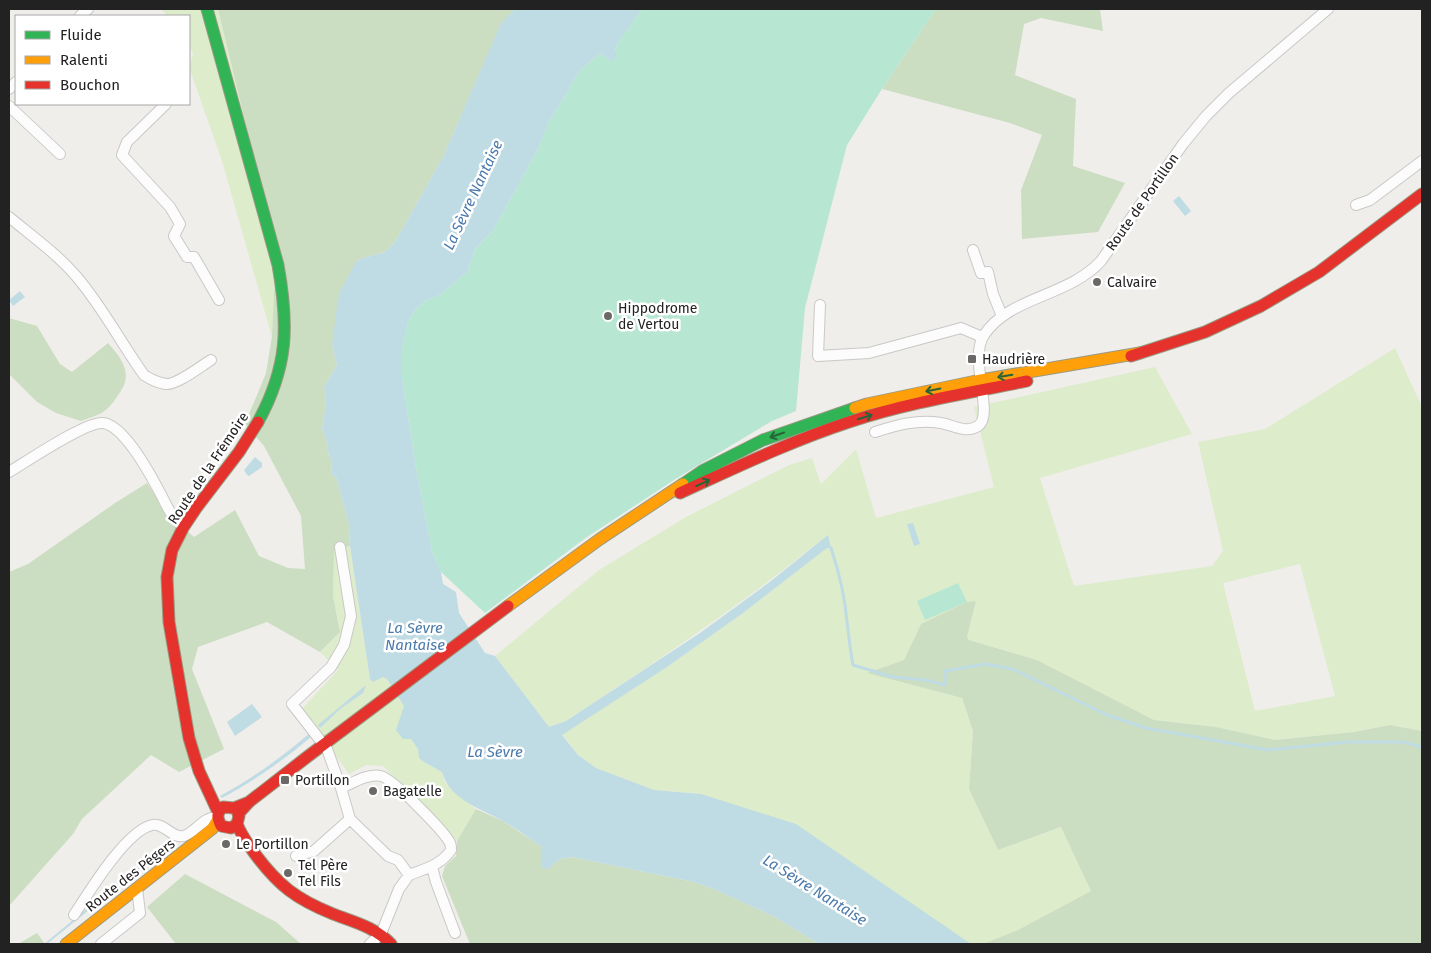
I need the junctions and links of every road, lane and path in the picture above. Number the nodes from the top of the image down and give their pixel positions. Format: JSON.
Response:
{"nodes":[{"id":1,"x":207,"y":9,"type":"edge"},
{"id":2,"x":1324,"y":10,"type":"edge"},
{"id":3,"x":165,"y":105,"type":"edge"},
{"id":4,"x":9,"y":106,"type":"edge"},
{"id":5,"x":60,"y":154,"type":"dead end"},
{"id":6,"x":1422,"y":161,"type":"edge"},
{"id":7,"x":1422,"y":194,"type":"edge"},
{"id":8,"x":1356,"y":204,"type":"dead end"},
{"id":9,"x":9,"y":217,"type":"edge"},
{"id":10,"x":973,"y":250,"type":"dead end"},
{"id":11,"x":219,"y":300,"type":"dead end"},
{"id":12,"x":820,"y":305,"type":"dead end"},
{"id":13,"x":1002,"y":316,"type":"junction"},
{"id":14,"x":982,"y":337,"type":"junction"},
{"id":15,"x":212,"y":360,"type":"dead end"},
{"id":16,"x":981,"y":385,"type":"junction"},
{"id":17,"x":875,"y":432,"type":"dead end"},
{"id":18,"x":9,"y":472,"type":"edge"},
{"id":19,"x":643,"y":511,"type":"junction"},
{"id":20,"x":183,"y":526,"type":"junction"},
{"id":21,"x":340,"y":547,"type":"dead end"},
{"id":22,"x":324,"y":745,"type":"junction"},
{"id":23,"x":341,"y":788,"type":"junction"},
{"id":24,"x":350,"y":819,"type":"junction"},
{"id":25,"x":226,"y":820,"type":"junction"},
{"id":26,"x":296,"y":856,"type":"dead end"},
{"id":27,"x":432,"y":867,"type":"junction"},
{"id":28,"x":409,"y":874,"type":"junction"},
{"id":29,"x":137,"y":888,"type":"junction"},
{"id":30,"x":74,"y":915,"type":"dead end"},
{"id":31,"x":455,"y":933,"type":"dead end"},
{"id":32,"x":381,"y":934,"type":"junction"},
{"id":33,"x":66,"y":944,"type":"edge"},
{"id":34,"x":101,"y":944,"type":"edge"},
{"id":35,"x":370,"y":944,"type":"edge"},
{"id":36,"x":391,"y":944,"type":"edge"}],
"edges":[{"from":1,"to":20,"type":"street","name":"Route de la Frémoire"},
{"from":2,"to":13,"type":"street","name":"Route de Portillon"},
{"from":3,"to":11,"type":"street"},
{"from":4,"to":5,"type":"street"},
{"from":6,"to":8,"type":"street"},
{"from":7,"to":16,"type":"street"},
{"from":9,"to":15,"type":"street"},
{"from":10,"to":13,"type":"street"},
{"from":12,"to":14,"type":"street"},
{"from":13,"to":14,"type":"street","name":"Route de Portillon"},
{"from":14,"to":16,"type":"street"},
{"from":16,"to":17,"type":"street"},
{"from":19,"to":16,"type":"street","one_way":true},
{"from":16,"to":19,"type":"street","one_way":true},
{"from":18,"to":20,"type":"street"},
{"from":19,"to":22,"type":"street","name":"Route des Pégers"},
{"from":20,"to":25,"type":"street","name":"Route de la Frémoire"},
{"from":21,"to":22,"type":"street"},
{"from":22,"to":23,"type":"street"},
{"from":22,"to":25,"type":"street","name":"Route des Pégers"},
{"from":23,"to":24,"type":"street"},
{"from":23,"to":27,"type":"street"},
{"from":24,"to":26,"type":"street"},
{"from":24,"to":28,"type":"street"},
{"from":25,"to":29,"type":"street","name":"Route des Pégers"},
{"from":25,"to":30,"type":"street"},
{"from":25,"to":32,"type":"street","name":"Route de la Frémoire"},
{"from":27,"to":28,"type":"street"},
{"from":27,"to":31,"type":"street"},
{"from":28,"to":32,"type":"street"},
{"from":29,"to":33,"type":"street","name":"Route des Pégers"},
{"from":29,"to":34,"type":"street"},
{"from":32,"to":35,"type":"street"},
{"from":32,"to":36,"type":"street","name":"Route de la Frémoire"}]}
